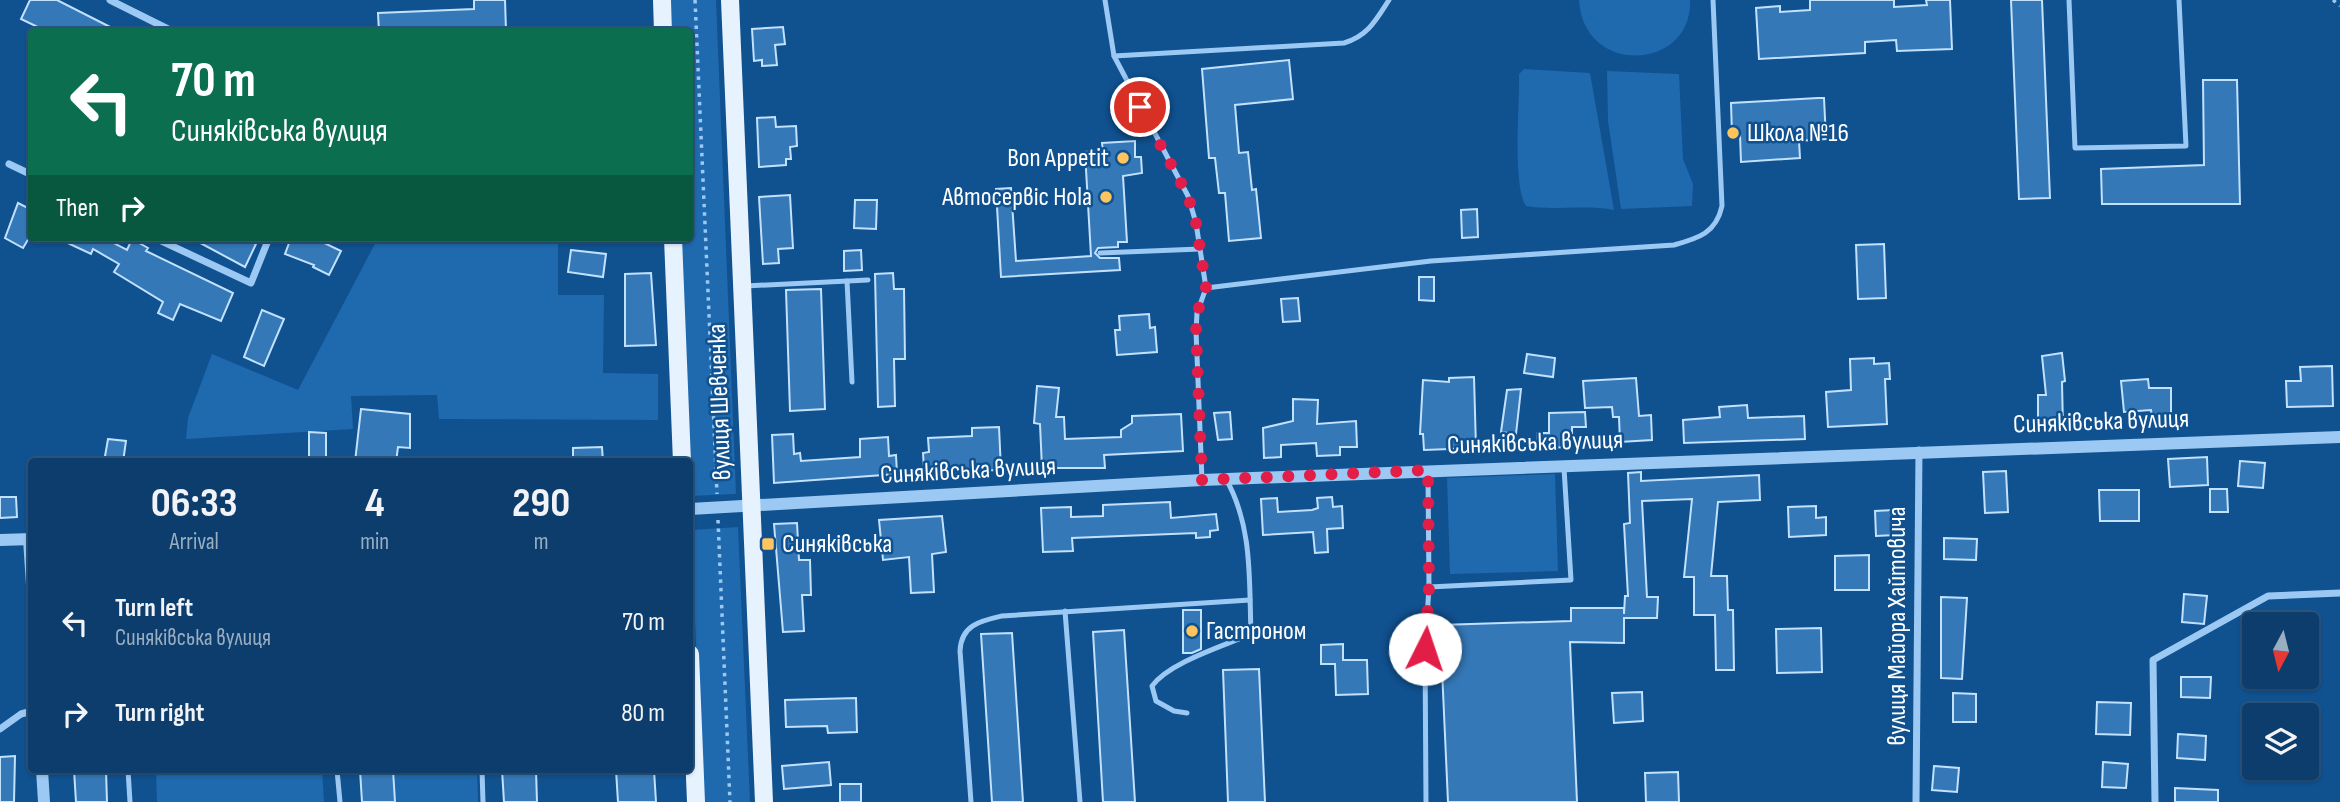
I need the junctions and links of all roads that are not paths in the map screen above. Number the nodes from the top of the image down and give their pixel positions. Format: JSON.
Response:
{"nodes":[{"id":1,"x":110,"y":0,"type":"edge"},
{"id":2,"x":662,"y":0,"type":"edge"},
{"id":3,"x":730,"y":0,"type":"edge"},
{"id":4,"x":1105,"y":0,"type":"edge"},
{"id":5,"x":1389,"y":0,"type":"edge"},
{"id":6,"x":1713,"y":0,"type":"edge"},
{"id":7,"x":2069,"y":0,"type":"edge"},
{"id":8,"x":2179,"y":0,"type":"edge"},
{"id":9,"x":166,"y":28,"type":"edge"},
{"id":10,"x":663,"y":28,"type":"edge"},
{"id":11,"x":1114,"y":56,"type":"junction"},
{"id":12,"x":9,"y":164,"type":"dead end"},
{"id":13,"x":28,"y":173,"type":"edge"},
{"id":14,"x":164,"y":242,"type":"edge"},
{"id":15,"x":267,"y":242,"type":"edge"},
{"id":16,"x":673,"y":242,"type":"edge"},
{"id":17,"x":1200,"y":250,"type":"junction"},
{"id":18,"x":1100,"y":253,"type":"dead end"},
{"id":19,"x":868,"y":280,"type":"dead end"},
{"id":20,"x":847,"y":281,"type":"junction"},
{"id":21,"x":742,"y":286,"type":"junction"},
{"id":22,"x":1206,"y":288,"type":"junction"},
{"id":23,"x":852,"y":382,"type":"dead end"},
{"id":24,"x":2340,"y":437,"type":"edge"},
{"id":25,"x":1919,"y":450,"type":"junction"},
{"id":26,"x":682,"y":458,"type":"edge"},
{"id":27,"x":1564,"y":465,"type":"junction"},
{"id":28,"x":1428,"y":470,"type":"junction"},
{"id":29,"x":1226,"y":479,"type":"junction"},
{"id":30,"x":1202,"y":480,"type":"junction"},
{"id":31,"x":751,"y":507,"type":"junction"},
{"id":32,"x":693,"y":509,"type":"edge"},
{"id":33,"x":28,"y":539,"type":"edge"},
{"id":34,"x":0,"y":540,"type":"edge"},
{"id":35,"x":1429,"y":587,"type":"junction"},
{"id":36,"x":2340,"y":593,"type":"edge"},
{"id":37,"x":1250,"y":600,"type":"junction"},
{"id":38,"x":1065,"y":611,"type":"junction"},
{"id":39,"x":28,"y":712,"type":"edge"},
{"id":40,"x":1187,"y":713,"type":"dead end"},
{"id":41,"x":693,"y":728,"type":"edge"},
{"id":42,"x":0,"y":729,"type":"edge"},
{"id":43,"x":42,"y":773,"type":"edge"},
{"id":44,"x":128,"y":773,"type":"edge"},
{"id":45,"x":337,"y":773,"type":"edge"},
{"id":46,"x":482,"y":773,"type":"edge"},
{"id":47,"x":44,"y":802,"type":"edge"},
{"id":48,"x":130,"y":802,"type":"edge"},
{"id":49,"x":340,"y":802,"type":"edge"},
{"id":50,"x":483,"y":802,"type":"edge"},
{"id":51,"x":696,"y":802,"type":"edge"},
{"id":52,"x":764,"y":802,"type":"edge"},
{"id":53,"x":971,"y":802,"type":"edge"},
{"id":54,"x":1080,"y":802,"type":"edge"},
{"id":55,"x":1426,"y":802,"type":"edge"},
{"id":56,"x":1916,"y":802,"type":"edge"},
{"id":57,"x":2155,"y":802,"type":"edge"}],
"edges":[{"from":1,"to":9,"type":"street"},
{"from":2,"to":10,"type":"main road"},
{"from":3,"to":21,"type":"main road","name":"вулиця Шевченка"},
{"from":4,"to":11,"type":"lane"},
{"from":5,"to":11,"type":"lane"},
{"from":6,"to":22,"type":"lane"},
{"from":7,"to":8,"type":"lane"},
{"from":11,"to":17,"type":"lane"},
{"from":12,"to":13,"type":"street"},
{"from":14,"to":15,"type":"street"},
{"from":16,"to":26,"type":"main road","name":"вулиця Шевченка"},
{"from":17,"to":18,"type":"lane"},
{"from":17,"to":22,"type":"lane"},
{"from":19,"to":20,"type":"lane"},
{"from":20,"to":21,"type":"lane"},
{"from":20,"to":23,"type":"lane"},
{"from":21,"to":31,"type":"main road","name":"вулиця Шевченка"},
{"from":22,"to":30,"type":"lane"},
{"from":24,"to":25,"type":"street","name":"Синяківська вулиця"},
{"from":25,"to":27,"type":"street","name":"Синяківська вулиця"},
{"from":25,"to":56,"type":"street","name":"вулиця Майора Хайтовича"},
{"from":27,"to":28,"type":"street","name":"Синяківська вулиця"},
{"from":27,"to":35,"type":"lane"},
{"from":28,"to":29,"type":"street","name":"Синяківська вулиця"},
{"from":28,"to":35,"type":"lane"},
{"from":29,"to":30,"type":"street","name":"Синяківська вулиця"},
{"from":29,"to":37,"type":"lane"},
{"from":30,"to":31,"type":"street","name":"Синяківська вулиця"},
{"from":31,"to":32,"type":"street","name":"Синяківська вулиця"},
{"from":31,"to":52,"type":"main road","name":"вулиця Шевченка"},
{"from":33,"to":34,"type":"street"},
{"from":35,"to":55,"type":"lane"},
{"from":36,"to":57,"type":"street"},
{"from":37,"to":38,"type":"lane"},
{"from":37,"to":40,"type":"lane"},
{"from":38,"to":53,"type":"lane"},
{"from":38,"to":54,"type":"lane"},
{"from":39,"to":42,"type":"street"},
{"from":41,"to":51,"type":"main road"},
{"from":43,"to":47,"type":"street"},
{"from":44,"to":48,"type":"lane"},
{"from":45,"to":49,"type":"lane"},
{"from":46,"to":50,"type":"lane"}]}
